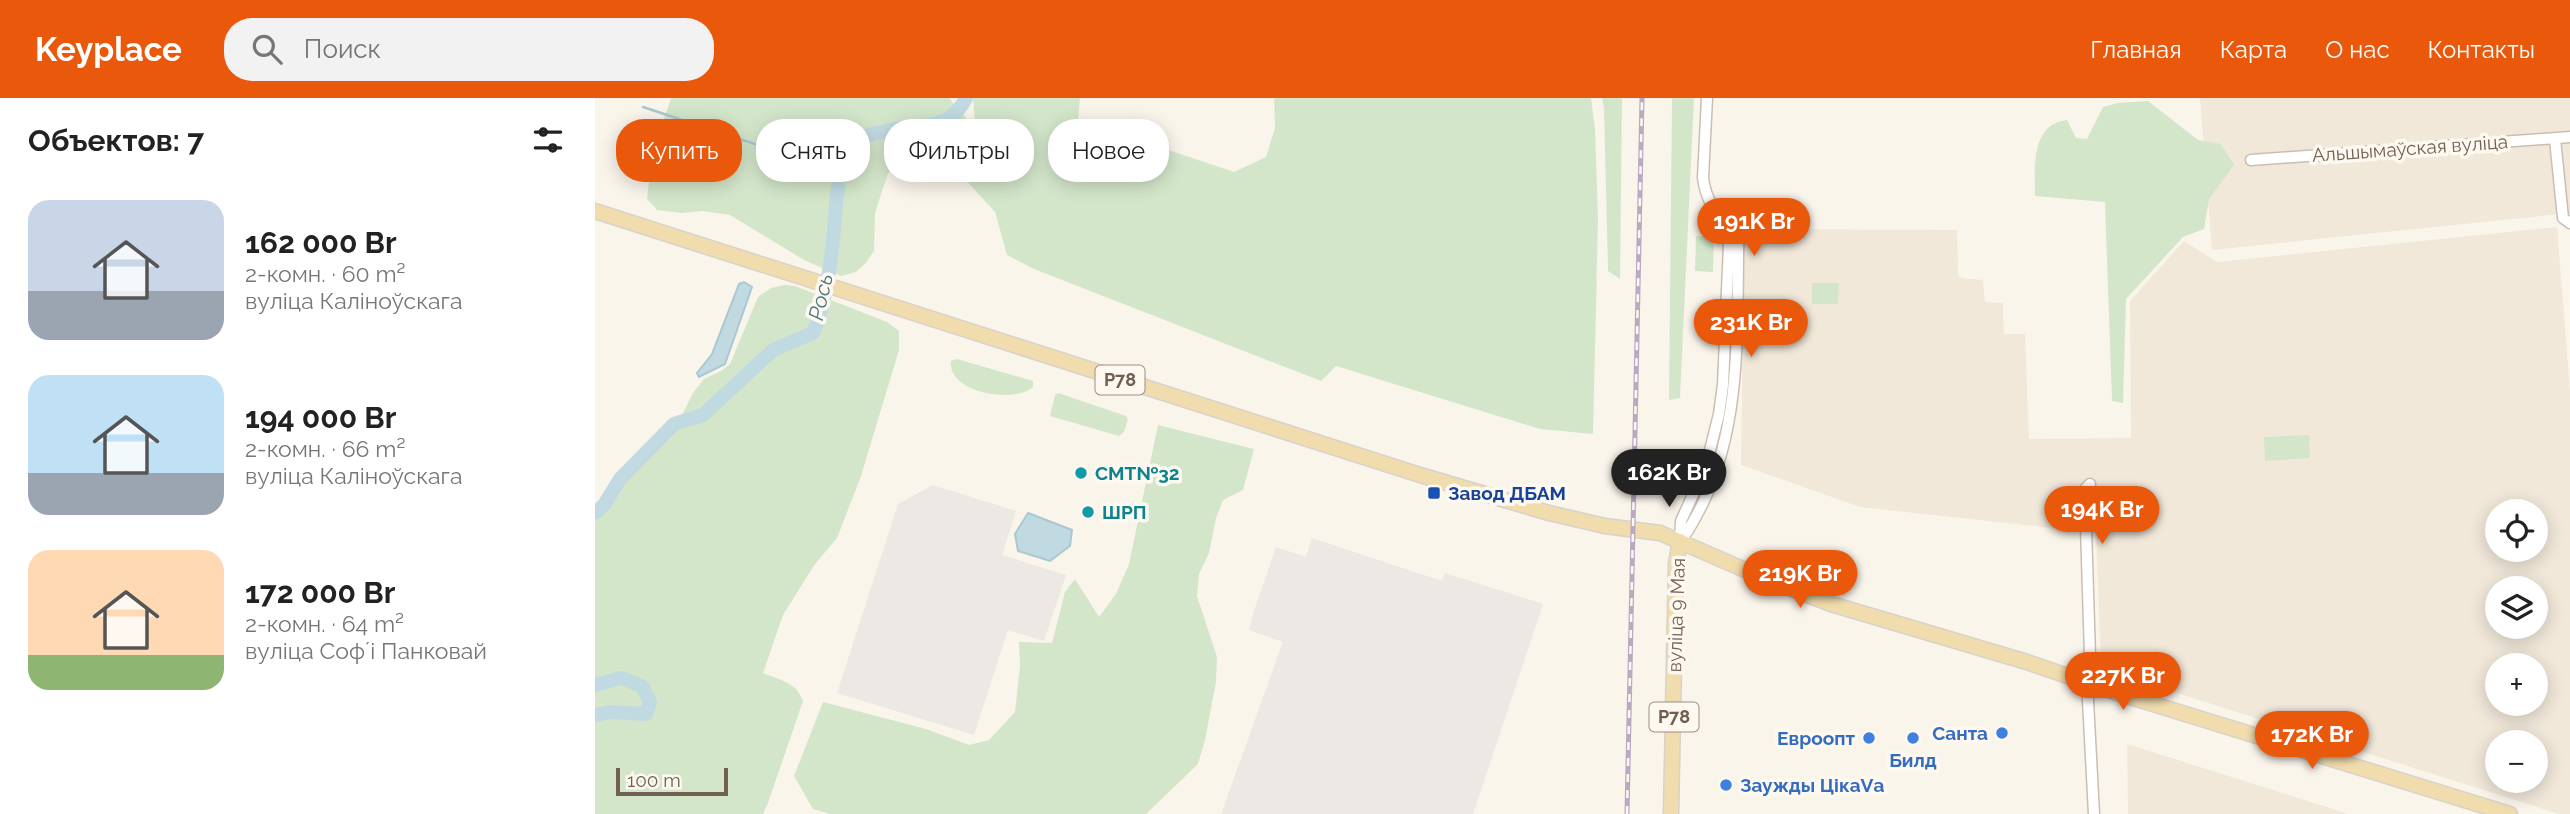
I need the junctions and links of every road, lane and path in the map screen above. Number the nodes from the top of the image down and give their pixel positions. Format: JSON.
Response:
{"nodes":[{"id":1,"x":1707,"y":98,"type":"edge"},
{"id":2,"x":2570,"y":137,"type":"edge"},
{"id":3,"x":2555,"y":139,"type":"junction"},
{"id":4,"x":2251,"y":160,"type":"dead end"},
{"id":5,"x":595,"y":211,"type":"edge"},
{"id":6,"x":2567,"y":220,"type":"edge"},
{"id":7,"x":2090,"y":484,"type":"dead end"},
{"id":8,"x":1680,"y":541,"type":"junction"},
{"id":9,"x":2087,"y":682,"type":"junction"},
{"id":10,"x":1671,"y":814,"type":"edge"},
{"id":11,"x":2094,"y":814,"type":"edge"},
{"id":12,"x":2510,"y":814,"type":"edge"}],
"edges":[{"from":1,"to":8,"type":"street"},
{"from":2,"to":3,"type":"street","name":"Альшымаўская вуліца"},
{"from":3,"to":4,"type":"street","name":"Альшымаўская вуліца"},
{"from":3,"to":6,"type":"street"},
{"from":5,"to":8,"type":"main road","number":"Р78"},
{"from":7,"to":9,"type":"street"},
{"from":8,"to":9,"type":"main road"},
{"from":8,"to":10,"type":"main road","name":"вуліца 9 Мая","number":"Р78"},
{"from":9,"to":11,"type":"street"},
{"from":9,"to":12,"type":"main road"}]}
